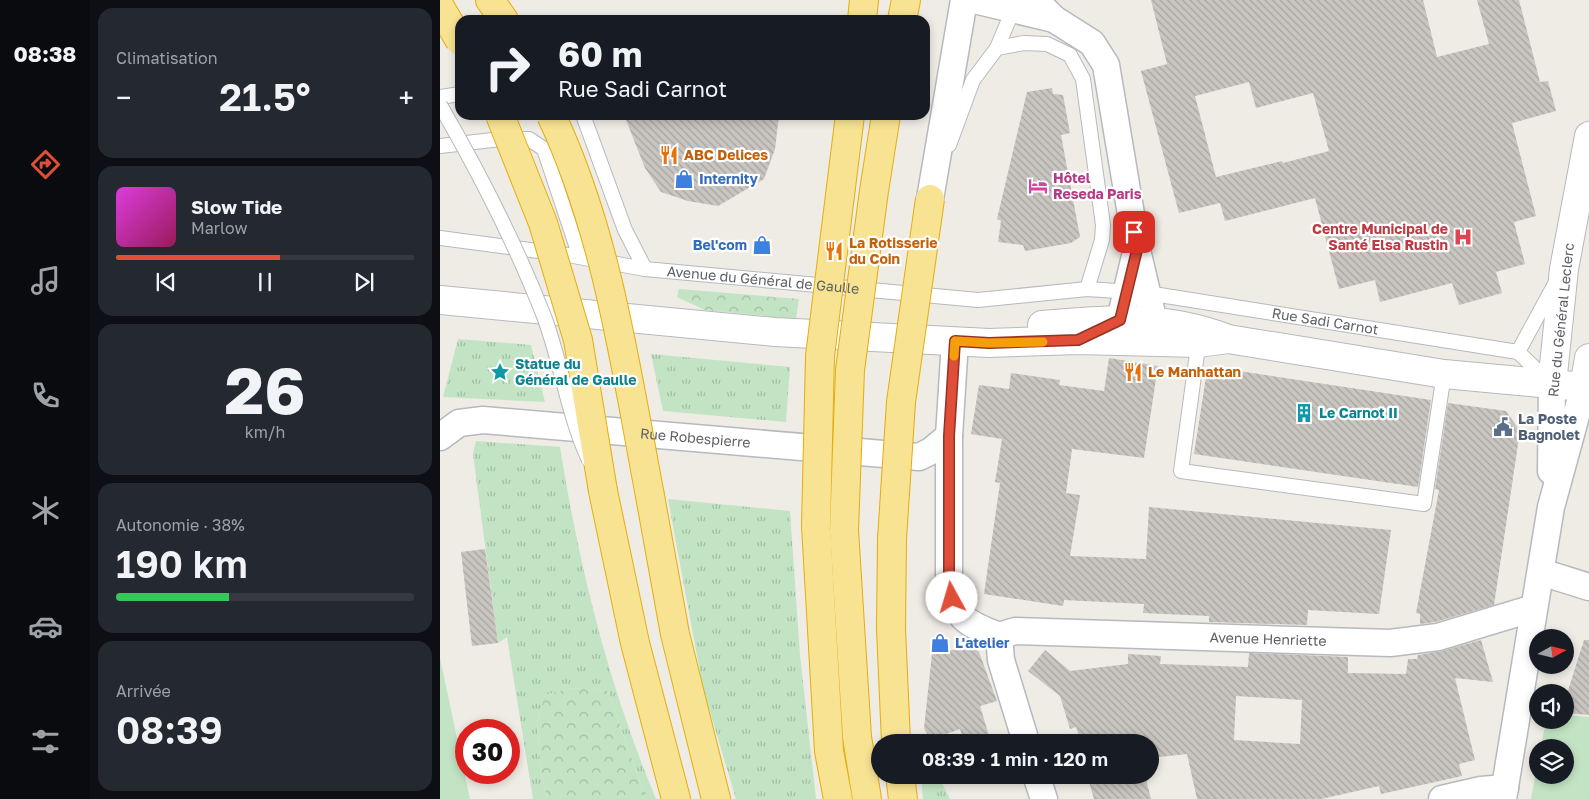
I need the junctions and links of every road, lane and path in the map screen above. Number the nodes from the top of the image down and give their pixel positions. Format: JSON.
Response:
{"nodes":[{"id":1,"x":490,"y":0,"type":"edge"},
{"id":2,"x":864,"y":0,"type":"edge"},
{"id":3,"x":906,"y":0,"type":"edge"},
{"id":4,"x":964,"y":0,"type":"edge"},
{"id":5,"x":974,"y":0,"type":"edge"},
{"id":6,"x":1022,"y":3,"type":"edge"},
{"id":7,"x":440,"y":8,"type":"edge"},
{"id":8,"x":500,"y":15,"type":"edge"},
{"id":9,"x":862,"y":15,"type":"edge"},
{"id":10,"x":903,"y":15,"type":"edge"},
{"id":11,"x":455,"y":32,"type":"edge"},
{"id":12,"x":997,"y":48,"type":"junction"},
{"id":13,"x":455,"y":95,"type":"edge"},
{"id":14,"x":440,"y":97,"type":"edge"},
{"id":15,"x":440,"y":105,"type":"edge"},
{"id":16,"x":502,"y":120,"type":"edge"},
{"id":17,"x":552,"y":120,"type":"edge"},
{"id":18,"x":585,"y":120,"type":"edge"},
{"id":19,"x":849,"y":120,"type":"edge"},
{"id":20,"x":885,"y":120,"type":"edge"},
{"id":21,"x":1589,"y":136,"type":"edge"},
{"id":22,"x":440,"y":146,"type":"edge"},
{"id":23,"x":930,"y":199,"type":"junction"},
{"id":24,"x":440,"y":238,"type":"edge"},
{"id":25,"x":580,"y":257,"type":"junction"},
{"id":26,"x":644,"y":269,"type":"junction"},
{"id":27,"x":1564,"y":269,"type":"junction"},
{"id":28,"x":1087,"y":289,"type":"junction"},
{"id":29,"x":1137,"y":292,"type":"junction"},
{"id":30,"x":440,"y":300,"type":"edge"},
{"id":31,"x":1120,"y":320,"type":"junction"},
{"id":32,"x":1154,"y":322,"type":"junction"},
{"id":33,"x":1199,"y":336,"type":"junction"},
{"id":34,"x":1078,"y":340,"type":"junction"},
{"id":35,"x":955,"y":341,"type":"junction"},
{"id":36,"x":1518,"y":352,"type":"junction"},
{"id":37,"x":1589,"y":358,"type":"edge"},
{"id":38,"x":1444,"y":374,"type":"junction"},
{"id":39,"x":1552,"y":384,"type":"junction"},
{"id":40,"x":1586,"y":387,"type":"edge"},
{"id":41,"x":440,"y":436,"type":"edge"},
{"id":42,"x":949,"y":436,"type":"junction"},
{"id":43,"x":603,"y":491,"type":"junction"},
{"id":44,"x":1551,"y":507,"type":"junction"},
{"id":45,"x":1541,"y":572,"type":"junction"},
{"id":46,"x":1589,"y":588,"type":"edge"},
{"id":47,"x":1534,"y":608,"type":"junction"},
{"id":48,"x":999,"y":636,"type":"junction"},
{"id":49,"x":896,"y":734,"type":"edge"},
{"id":50,"x":1024,"y":734,"type":"edge"},
{"id":51,"x":901,"y":784,"type":"edge"},
{"id":52,"x":1039,"y":784,"type":"edge"},
{"id":53,"x":1504,"y":794,"type":"edge"},
{"id":54,"x":676,"y":799,"type":"edge"},
{"id":55,"x":716,"y":799,"type":"edge"},
{"id":56,"x":838,"y":799,"type":"edge"},
{"id":57,"x":867,"y":799,"type":"edge"},
{"id":58,"x":903,"y":799,"type":"edge"},
{"id":59,"x":1044,"y":799,"type":"edge"},
{"id":60,"x":1442,"y":799,"type":"edge"}],
"edges":[{"from":1,"to":8,"type":"highway"},
{"from":2,"to":9,"type":"highway"},
{"from":3,"to":10,"type":"highway"},
{"from":4,"to":23,"type":"street"},
{"from":5,"to":6,"type":"street"},
{"from":6,"to":12,"type":"lane"},
{"from":6,"to":29,"type":"street"},
{"from":7,"to":11,"type":"highway","bridge":true},
{"from":12,"to":23,"type":"lane"},
{"from":12,"to":28,"type":"lane"},
{"from":13,"to":14,"type":"lane"},
{"from":15,"to":43,"type":"lane","bridge":true},
{"from":16,"to":43,"type":"highway","bridge":true},
{"from":17,"to":55,"type":"highway","bridge":true},
{"from":18,"to":26,"type":"lane"},
{"from":19,"to":56,"type":"highway","bridge":true},
{"from":20,"to":57,"type":"highway","bridge":true},
{"from":21,"to":27,"type":"street","name":"Rue du Général Leclerc"},
{"from":22,"to":25,"type":"lane"},
{"from":23,"to":49,"type":"highway","bridge":true},
{"from":24,"to":25,"type":"lane","name":"Avenue du Général de Gaulle"},
{"from":25,"to":26,"type":"lane","name":"Avenue du Général de Gaulle"},
{"from":26,"to":28,"type":"lane","name":"Avenue du Général de Gaulle"},
{"from":27,"to":36,"type":"lane"},
{"from":27,"to":39,"type":"street","name":"Rue du Général Leclerc"},
{"from":28,"to":29,"type":"lane","name":"Rue Sadi Carnot"},
{"from":29,"to":31,"type":"street"},
{"from":29,"to":32,"type":"street"},
{"from":29,"to":36,"type":"lane","name":"Rue Sadi Carnot"},
{"from":30,"to":35,"type":"street"},
{"from":31,"to":32,"type":"street"},
{"from":31,"to":34,"type":"street"},
{"from":31,"to":35,"type":"street"},
{"from":32,"to":33,"type":"street"},
{"from":33,"to":34,"type":"street"},
{"from":33,"to":38,"type":"street"},
{"from":33,"to":38,"type":"lane"},
{"from":34,"to":35,"type":"street"},
{"from":35,"to":42,"type":"street"},
{"from":36,"to":39,"type":"lane"},
{"from":37,"to":40,"type":"street","name":"Rue du Général Leclerc"},
{"from":38,"to":39,"type":"street"},
{"from":39,"to":40,"type":"street"},
{"from":39,"to":44,"type":"street","name":"Rue du Général Leclerc"},
{"from":40,"to":44,"type":"street","name":"Rue du Général Leclerc"},
{"from":41,"to":42,"type":"street","name":"Rue Robespierre"},
{"from":42,"to":48,"type":"street"},
{"from":43,"to":54,"type":"highway"},
{"from":44,"to":45,"type":"street","name":"Rue du Général Leclerc"},
{"from":45,"to":46,"type":"street"},
{"from":45,"to":47,"type":"street","name":"Rue du Général Leclerc"},
{"from":47,"to":48,"type":"street","name":"Avenue Henriette"},
{"from":47,"to":53,"type":"street","name":"Rue du Général Leclerc"},
{"from":48,"to":50,"type":"street"},
{"from":51,"to":58,"type":"highway"},
{"from":52,"to":59,"type":"street"},
{"from":53,"to":60,"type":"street"}]}
